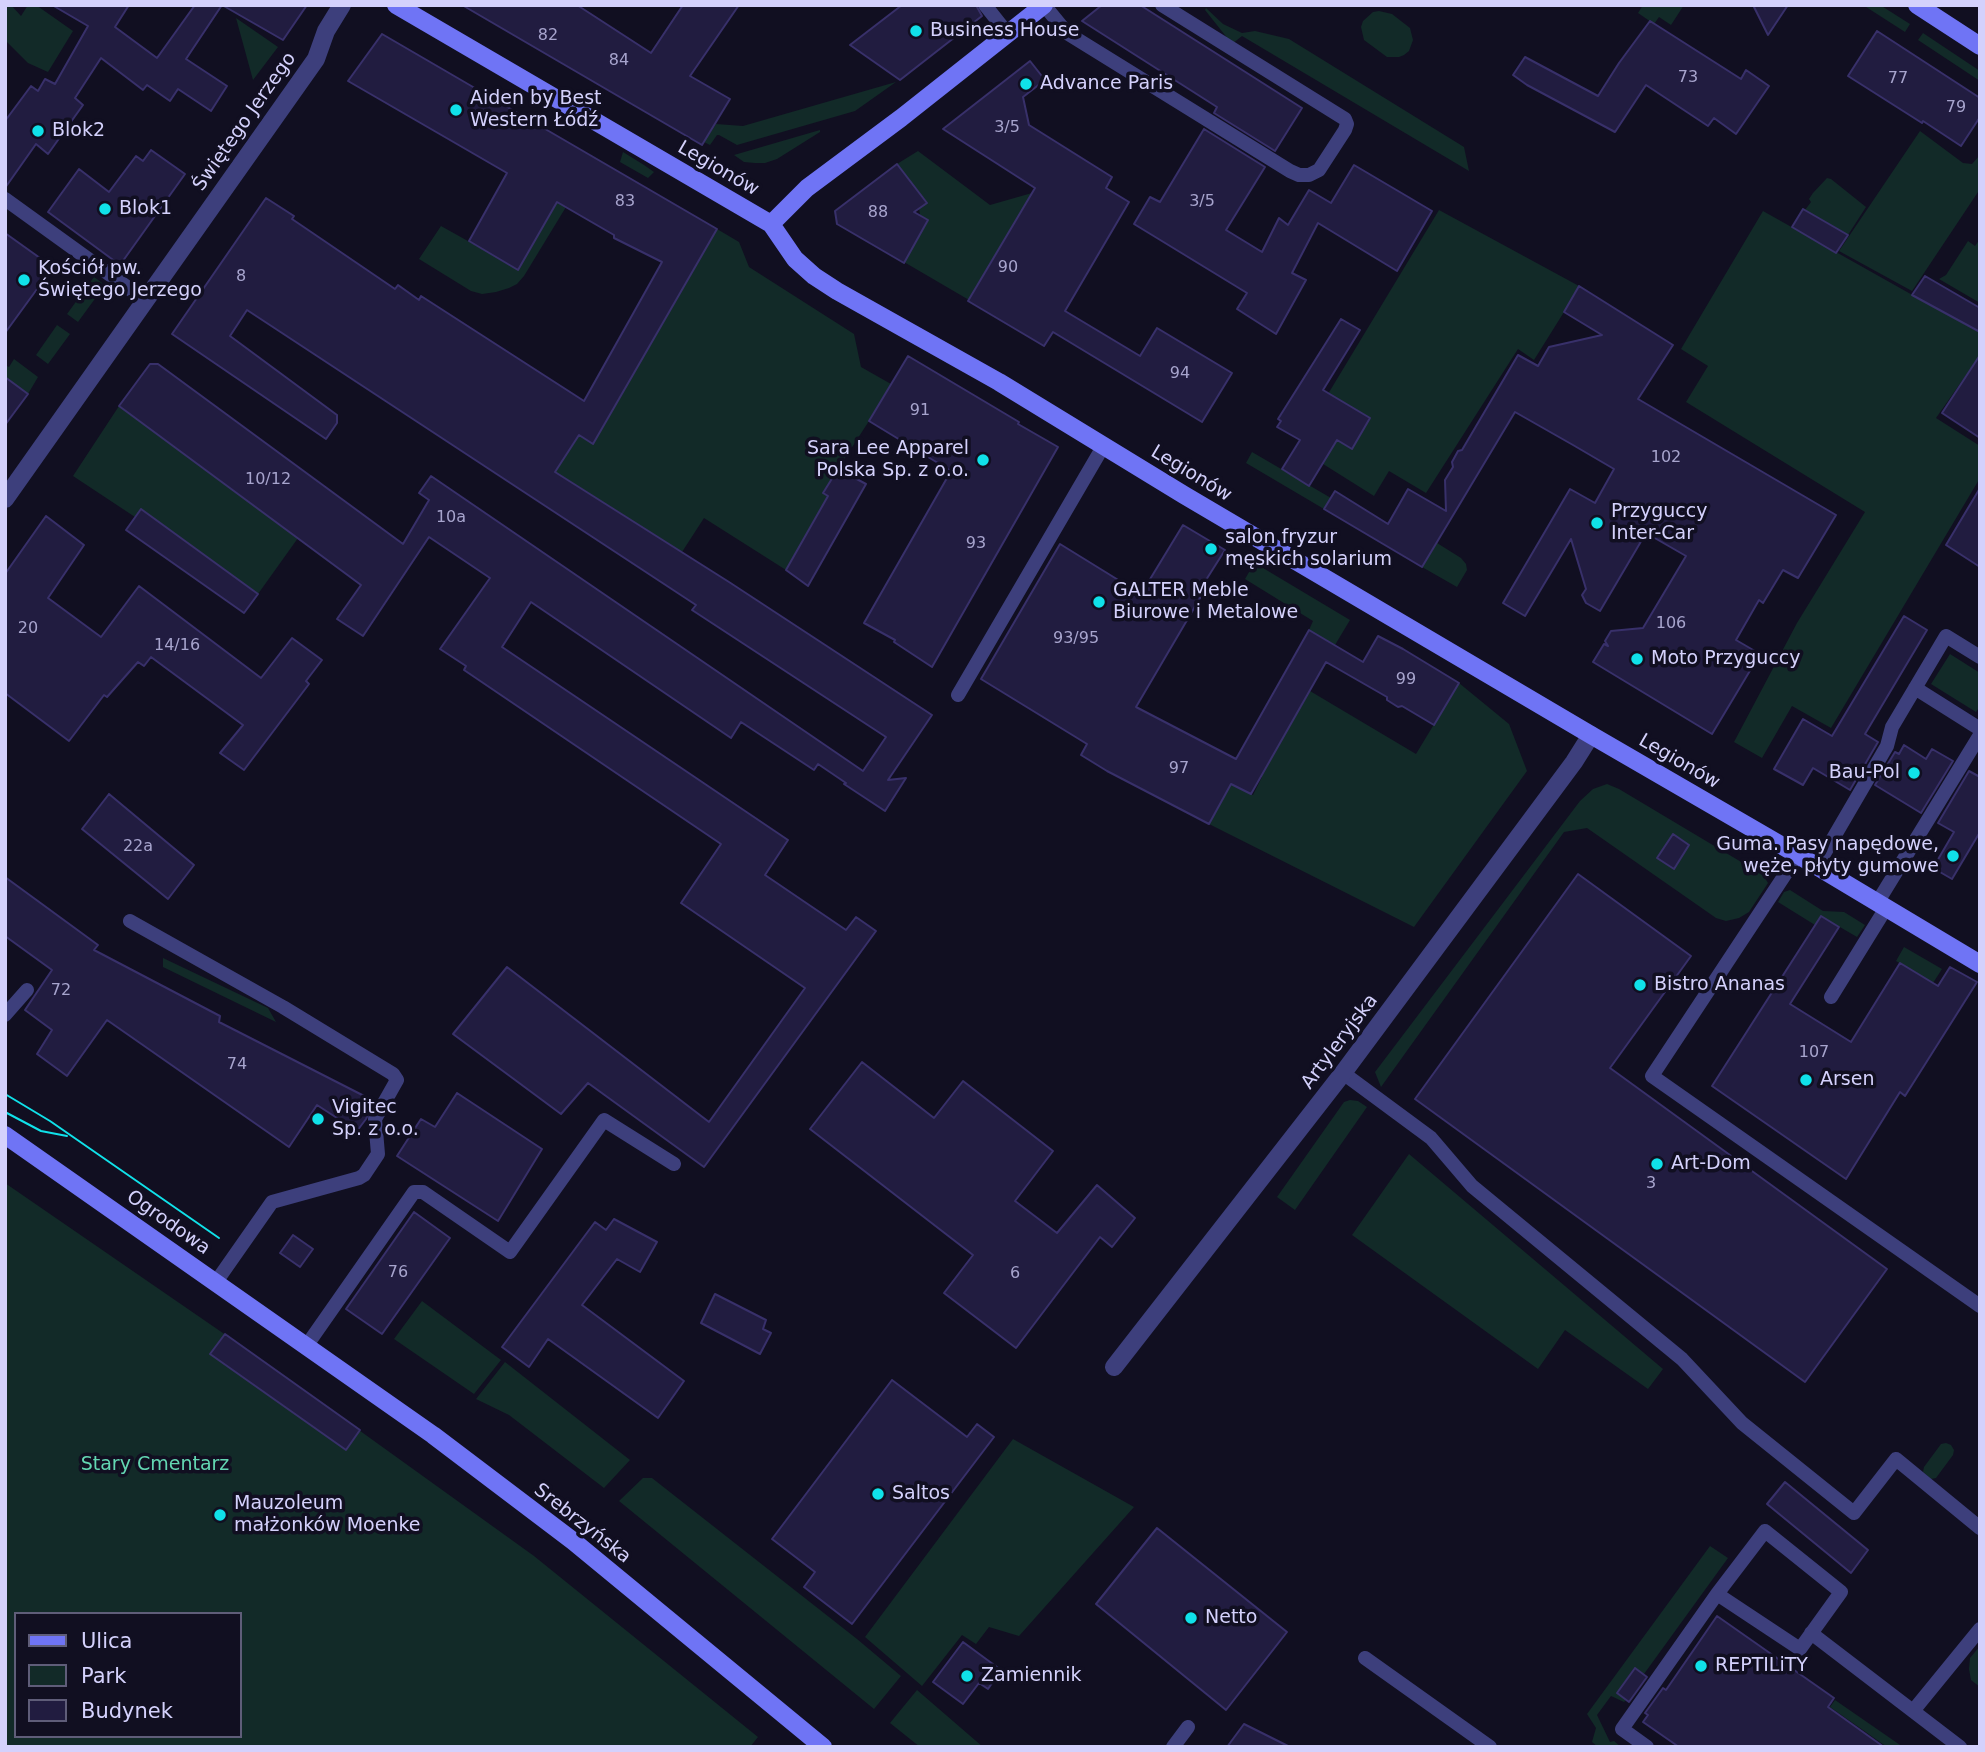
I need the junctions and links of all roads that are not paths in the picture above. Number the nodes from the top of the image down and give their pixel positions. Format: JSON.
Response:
{"nodes":[{"id":1,"x":342,"y":5,"type":"edge"},
{"id":2,"x":396,"y":5,"type":"edge"},
{"id":3,"x":985,"y":5,"type":"edge"},
{"id":4,"x":1044,"y":5,"type":"edge"},
{"id":5,"x":1161,"y":5,"type":"edge"},
{"id":6,"x":1917,"y":5,"type":"edge"},
{"id":7,"x":1008,"y":34,"type":"junction"},
{"id":8,"x":1980,"y":46,"type":"edge"},
{"id":9,"x":5,"y":199,"type":"edge"},
{"id":10,"x":771,"y":224,"type":"junction"},
{"id":11,"x":145,"y":300,"type":"junction"},
{"id":12,"x":1104,"y":445,"type":"junction"},
{"id":13,"x":5,"y":499,"type":"edge"},
{"id":14,"x":1980,"y":657,"type":"edge"},
{"id":15,"x":1914,"y":688,"type":"junction"},
{"id":16,"x":958,"y":695,"type":"dead end"},
{"id":17,"x":1980,"y":729,"type":"edge"},
{"id":18,"x":1980,"y":735,"type":"edge"},
{"id":19,"x":1591,"y":736,"type":"junction"},
{"id":20,"x":1798,"y":855,"type":"junction"},
{"id":21,"x":1816,"y":866,"type":"junction"},
{"id":22,"x":1881,"y":906,"type":"junction"},
{"id":23,"x":130,"y":921,"type":"dead end"},
{"id":24,"x":1980,"y":964,"type":"edge"},
{"id":25,"x":27,"y":990,"type":"dead end"},
{"id":26,"x":1831,"y":997,"type":"dead end"},
{"id":27,"x":5,"y":1015,"type":"edge"},
{"id":28,"x":1343,"y":1073,"type":"junction"},
{"id":29,"x":5,"y":1135,"type":"edge"},
{"id":30,"x":674,"y":1164,"type":"dead end"},
{"id":31,"x":216,"y":1282,"type":"junction"},
{"id":32,"x":1980,"y":1306,"type":"edge"},
{"id":33,"x":307,"y":1345,"type":"junction"},
{"id":34,"x":1114,"y":1367,"type":"dead end"},
{"id":35,"x":1980,"y":1528,"type":"edge"},
{"id":36,"x":1717,"y":1594,"type":"junction"},
{"id":37,"x":1980,"y":1629,"type":"edge"},
{"id":38,"x":1811,"y":1633,"type":"junction"},
{"id":39,"x":1365,"y":1658,"type":"dead end"},
{"id":40,"x":1913,"y":1712,"type":"junction"},
{"id":41,"x":1188,"y":1727,"type":"dead end"},
{"id":42,"x":823,"y":1747,"type":"edge"},
{"id":43,"x":1173,"y":1747,"type":"edge"},
{"id":44,"x":1490,"y":1747,"type":"edge"},
{"id":45,"x":1647,"y":1747,"type":"edge"},
{"id":46,"x":1960,"y":1747,"type":"edge"}],
"edges":[{"from":1,"to":11,"type":"street","name":"Świętego Jerzego"},
{"from":2,"to":10,"type":"street","name":"Legionów"},
{"from":3,"to":7,"type":"lane"},
{"from":4,"to":5,"type":"lane"},
{"from":4,"to":7,"type":"street"},
{"from":6,"to":8,"type":"street"},
{"from":7,"to":10,"type":"street"},
{"from":9,"to":11,"type":"lane"},
{"from":10,"to":12,"type":"street","name":"Legionów"},
{"from":11,"to":13,"type":"street","name":"Świętego Jerzego"},
{"from":12,"to":16,"type":"lane"},
{"from":12,"to":19,"type":"street","name":"Legionów"},
{"from":14,"to":15,"type":"lane"},
{"from":15,"to":17,"type":"lane"},
{"from":15,"to":21,"type":"lane"},
{"from":18,"to":22,"type":"lane"},
{"from":19,"to":20,"type":"street","name":"Legionów"},
{"from":19,"to":28,"type":"street","name":"Artyleryjska"},
{"from":20,"to":21,"type":"street","name":"Legionów"},
{"from":20,"to":32,"type":"lane"},
{"from":21,"to":22,"type":"street","name":"Legionów"},
{"from":22,"to":24,"type":"street","name":"Legionów"},
{"from":22,"to":26,"type":"lane"},
{"from":23,"to":31,"type":"lane"},
{"from":25,"to":27,"type":"lane"},
{"from":28,"to":34,"type":"street","name":"Artyleryjska"},
{"from":28,"to":35,"type":"lane"},
{"from":29,"to":31,"type":"street","name":"Ogrodowa"},
{"from":30,"to":33,"type":"lane"},
{"from":31,"to":33,"type":"street","name":"Ogrodowa"},
{"from":33,"to":42,"type":"street","name":"Srebrzyńska"},
{"from":36,"to":38,"type":"lane"},
{"from":36,"to":38,"type":"lane"},
{"from":36,"to":45,"type":"lane"},
{"from":37,"to":40,"type":"lane"},
{"from":38,"to":40,"type":"lane"},
{"from":39,"to":44,"type":"lane"},
{"from":40,"to":46,"type":"lane"},
{"from":41,"to":43,"type":"lane"}]}
